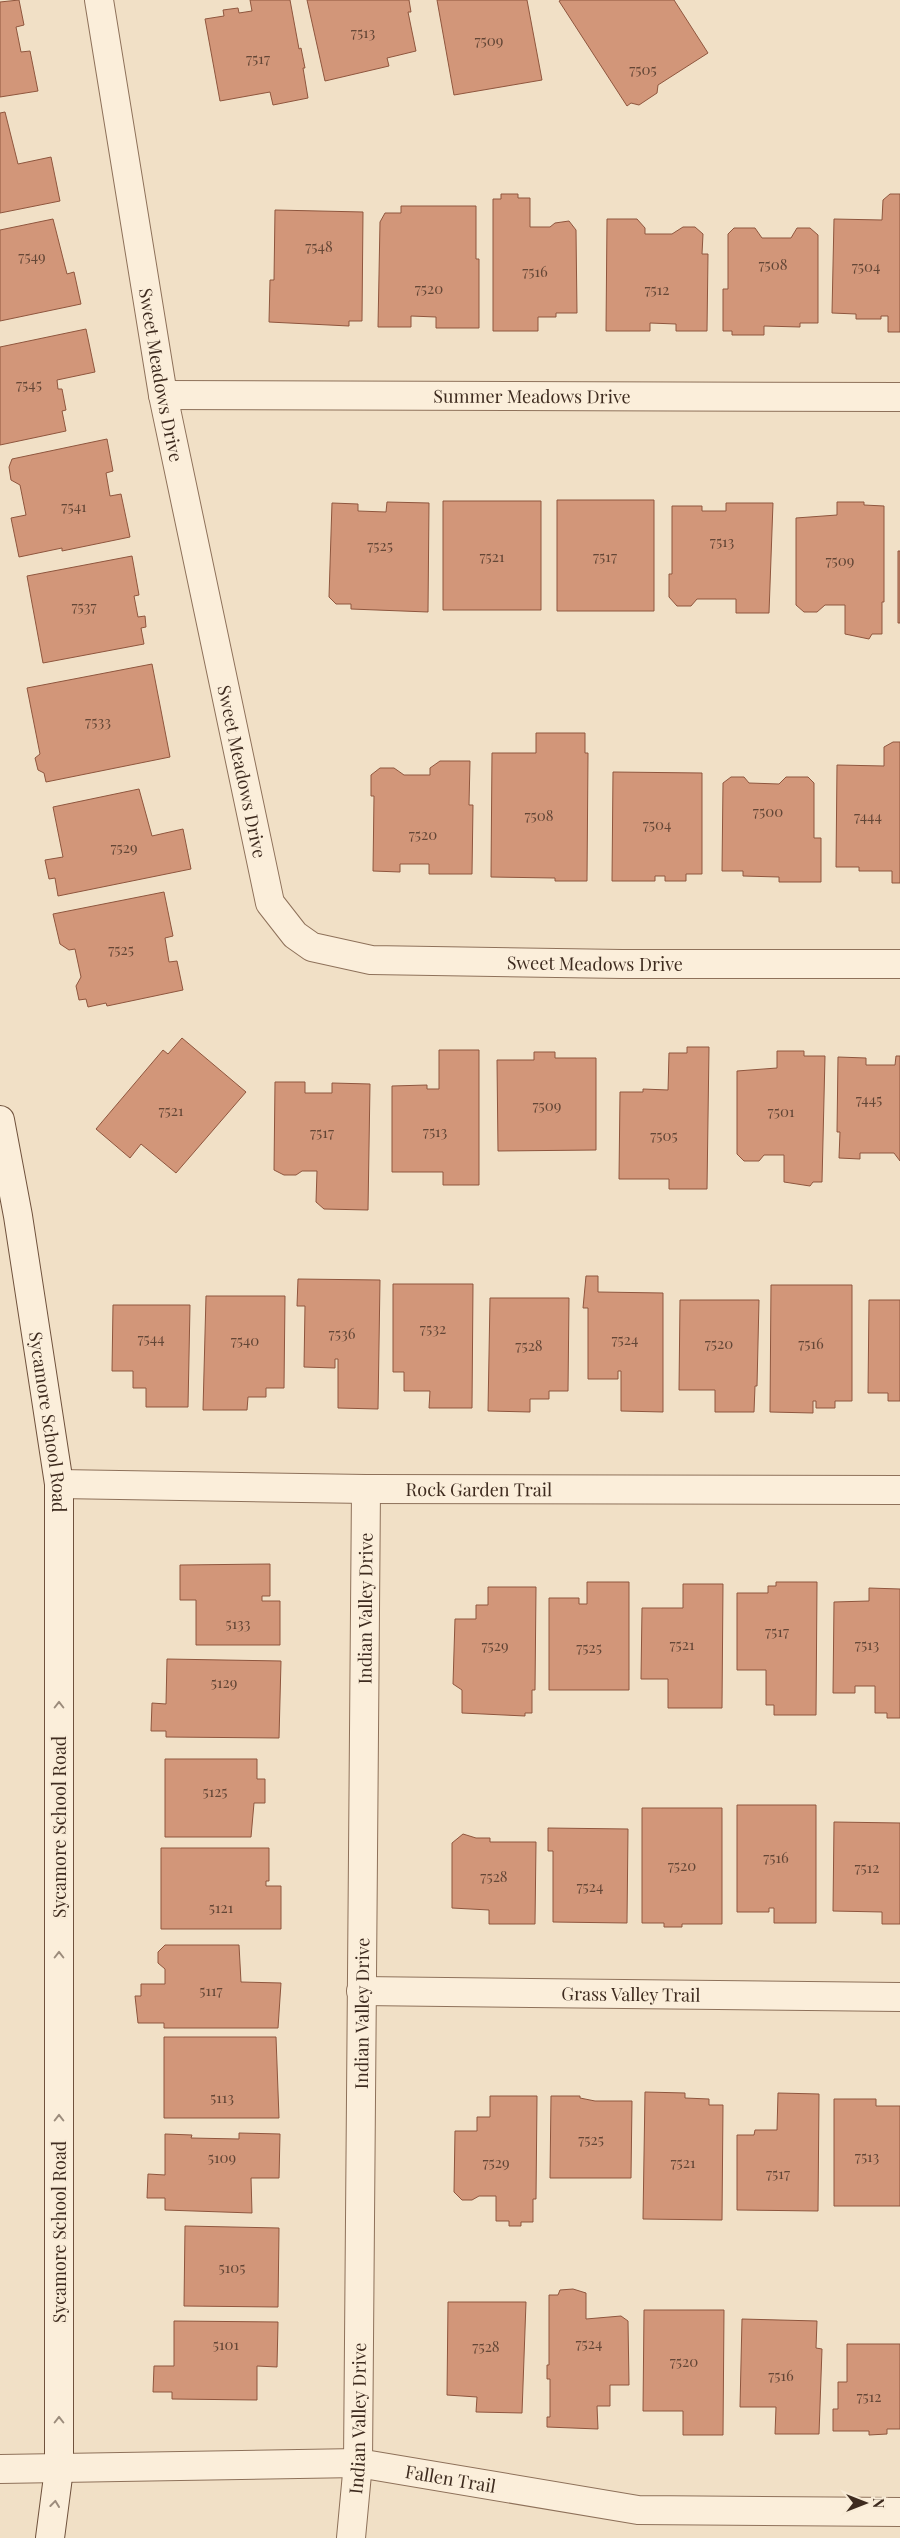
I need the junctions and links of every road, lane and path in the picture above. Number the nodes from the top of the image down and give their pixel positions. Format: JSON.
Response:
{"nodes":[{"id":1,"x":99,"y":0,"type":"edge"},
{"id":2,"x":163,"y":395,"type":"junction"},
{"id":3,"x":900,"y":397,"type":"edge"},
{"id":4,"x":900,"y":964,"type":"edge"},
{"id":5,"x":0,"y":1120,"type":"edge"},
{"id":6,"x":59,"y":1484,"type":"junction"},
{"id":7,"x":366,"y":1489,"type":"junction"},
{"id":8,"x":900,"y":1490,"type":"edge"},
{"id":9,"x":361,"y":1991,"type":"junction"},
{"id":10,"x":900,"y":1997,"type":"edge"},
{"id":11,"x":358,"y":2463,"type":"junction"},
{"id":12,"x":0,"y":2469,"type":"edge"},
{"id":13,"x":59,"y":2469,"type":"junction"},
{"id":14,"x":900,"y":2512,"type":"edge"},
{"id":15,"x":50,"y":2538,"type":"edge"},
{"id":16,"x":351,"y":2538,"type":"edge"}],
"edges":[{"from":1,"to":2,"type":"street","name":"Sweet Meadows Drive"},
{"from":2,"to":3,"type":"street","name":"Summer Meadows Drive"},
{"from":2,"to":4,"type":"street","name":"Sweet Meadows Drive"},
{"from":5,"to":6,"type":"street","name":"Sycamore School Road"},
{"from":6,"to":7,"type":"street","name":"Rock Garden Trail"},
{"from":13,"to":6,"type":"street","name":"Sycamore School Road","one_way":true},
{"from":7,"to":8,"type":"street","name":"Rock Garden Trail"},
{"from":7,"to":9,"type":"street","name":"Indian Valley Drive"},
{"from":9,"to":10,"type":"street","name":"Grass Valley Trail"},
{"from":9,"to":11,"type":"street","name":"Indian Valley Drive"},
{"from":11,"to":13,"type":"street","name":"Fallen Trail"},
{"from":11,"to":14,"type":"street","name":"Fallen Trail"},
{"from":11,"to":16,"type":"street","name":"Indian Valley Drive"},
{"from":12,"to":13,"type":"street","name":"Fallen Trail"},
{"from":15,"to":13,"type":"street","name":"Sycamore School Road","one_way":true}]}
